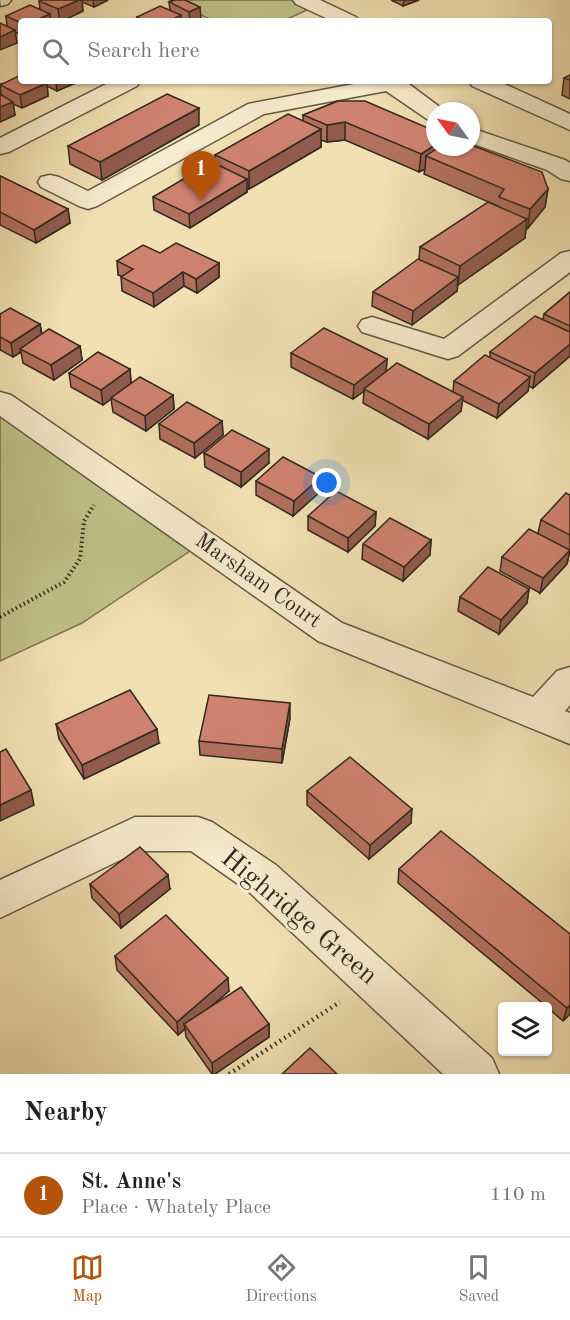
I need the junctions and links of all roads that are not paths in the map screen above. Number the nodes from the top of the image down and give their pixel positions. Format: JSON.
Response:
{"nodes":[{"id":1,"x":303,"y":0,"type":"edge"},
{"id":2,"x":342,"y":18,"type":"edge"},
{"id":3,"x":123,"y":84,"type":"edge"},
{"id":4,"x":384,"y":84,"type":"edge"},
{"id":5,"x":395,"y":84,"type":"edge"},
{"id":6,"x":486,"y":84,"type":"edge"},
{"id":7,"x":426,"y":107,"type":"edge"},
{"id":8,"x":570,"y":123,"type":"edge"},
{"id":9,"x":480,"y":138,"type":"edge"},
{"id":10,"x":0,"y":147,"type":"edge"},
{"id":11,"x":570,"y":174,"type":"edge"},
{"id":12,"x":50,"y":182,"type":"dead end"},
{"id":13,"x":570,"y":259,"type":"edge"},
{"id":14,"x":372,"y":326,"type":"dead end"},
{"id":15,"x":0,"y":402,"type":"edge"},
{"id":16,"x":570,"y":681,"type":"edge"},
{"id":17,"x":555,"y":722,"type":"edge"},
{"id":18,"x":0,"y":900,"type":"edge"},
{"id":19,"x":476,"y":1074,"type":"edge"}],
"edges":[{"from":1,"to":2,"type":"street"},
{"from":3,"to":10,"type":"street"},
{"from":4,"to":12,"type":"street"},
{"from":5,"to":7,"type":"street"},
{"from":6,"to":8,"type":"street"},
{"from":9,"to":11,"type":"street"},
{"from":13,"to":14,"type":"street"},
{"from":15,"to":17,"type":"street","name":"Marsham Court"},
{"from":16,"to":17,"type":"street","name":"Marsham Court"},
{"from":18,"to":19,"type":"street","name":"Highridge Green"}]}
